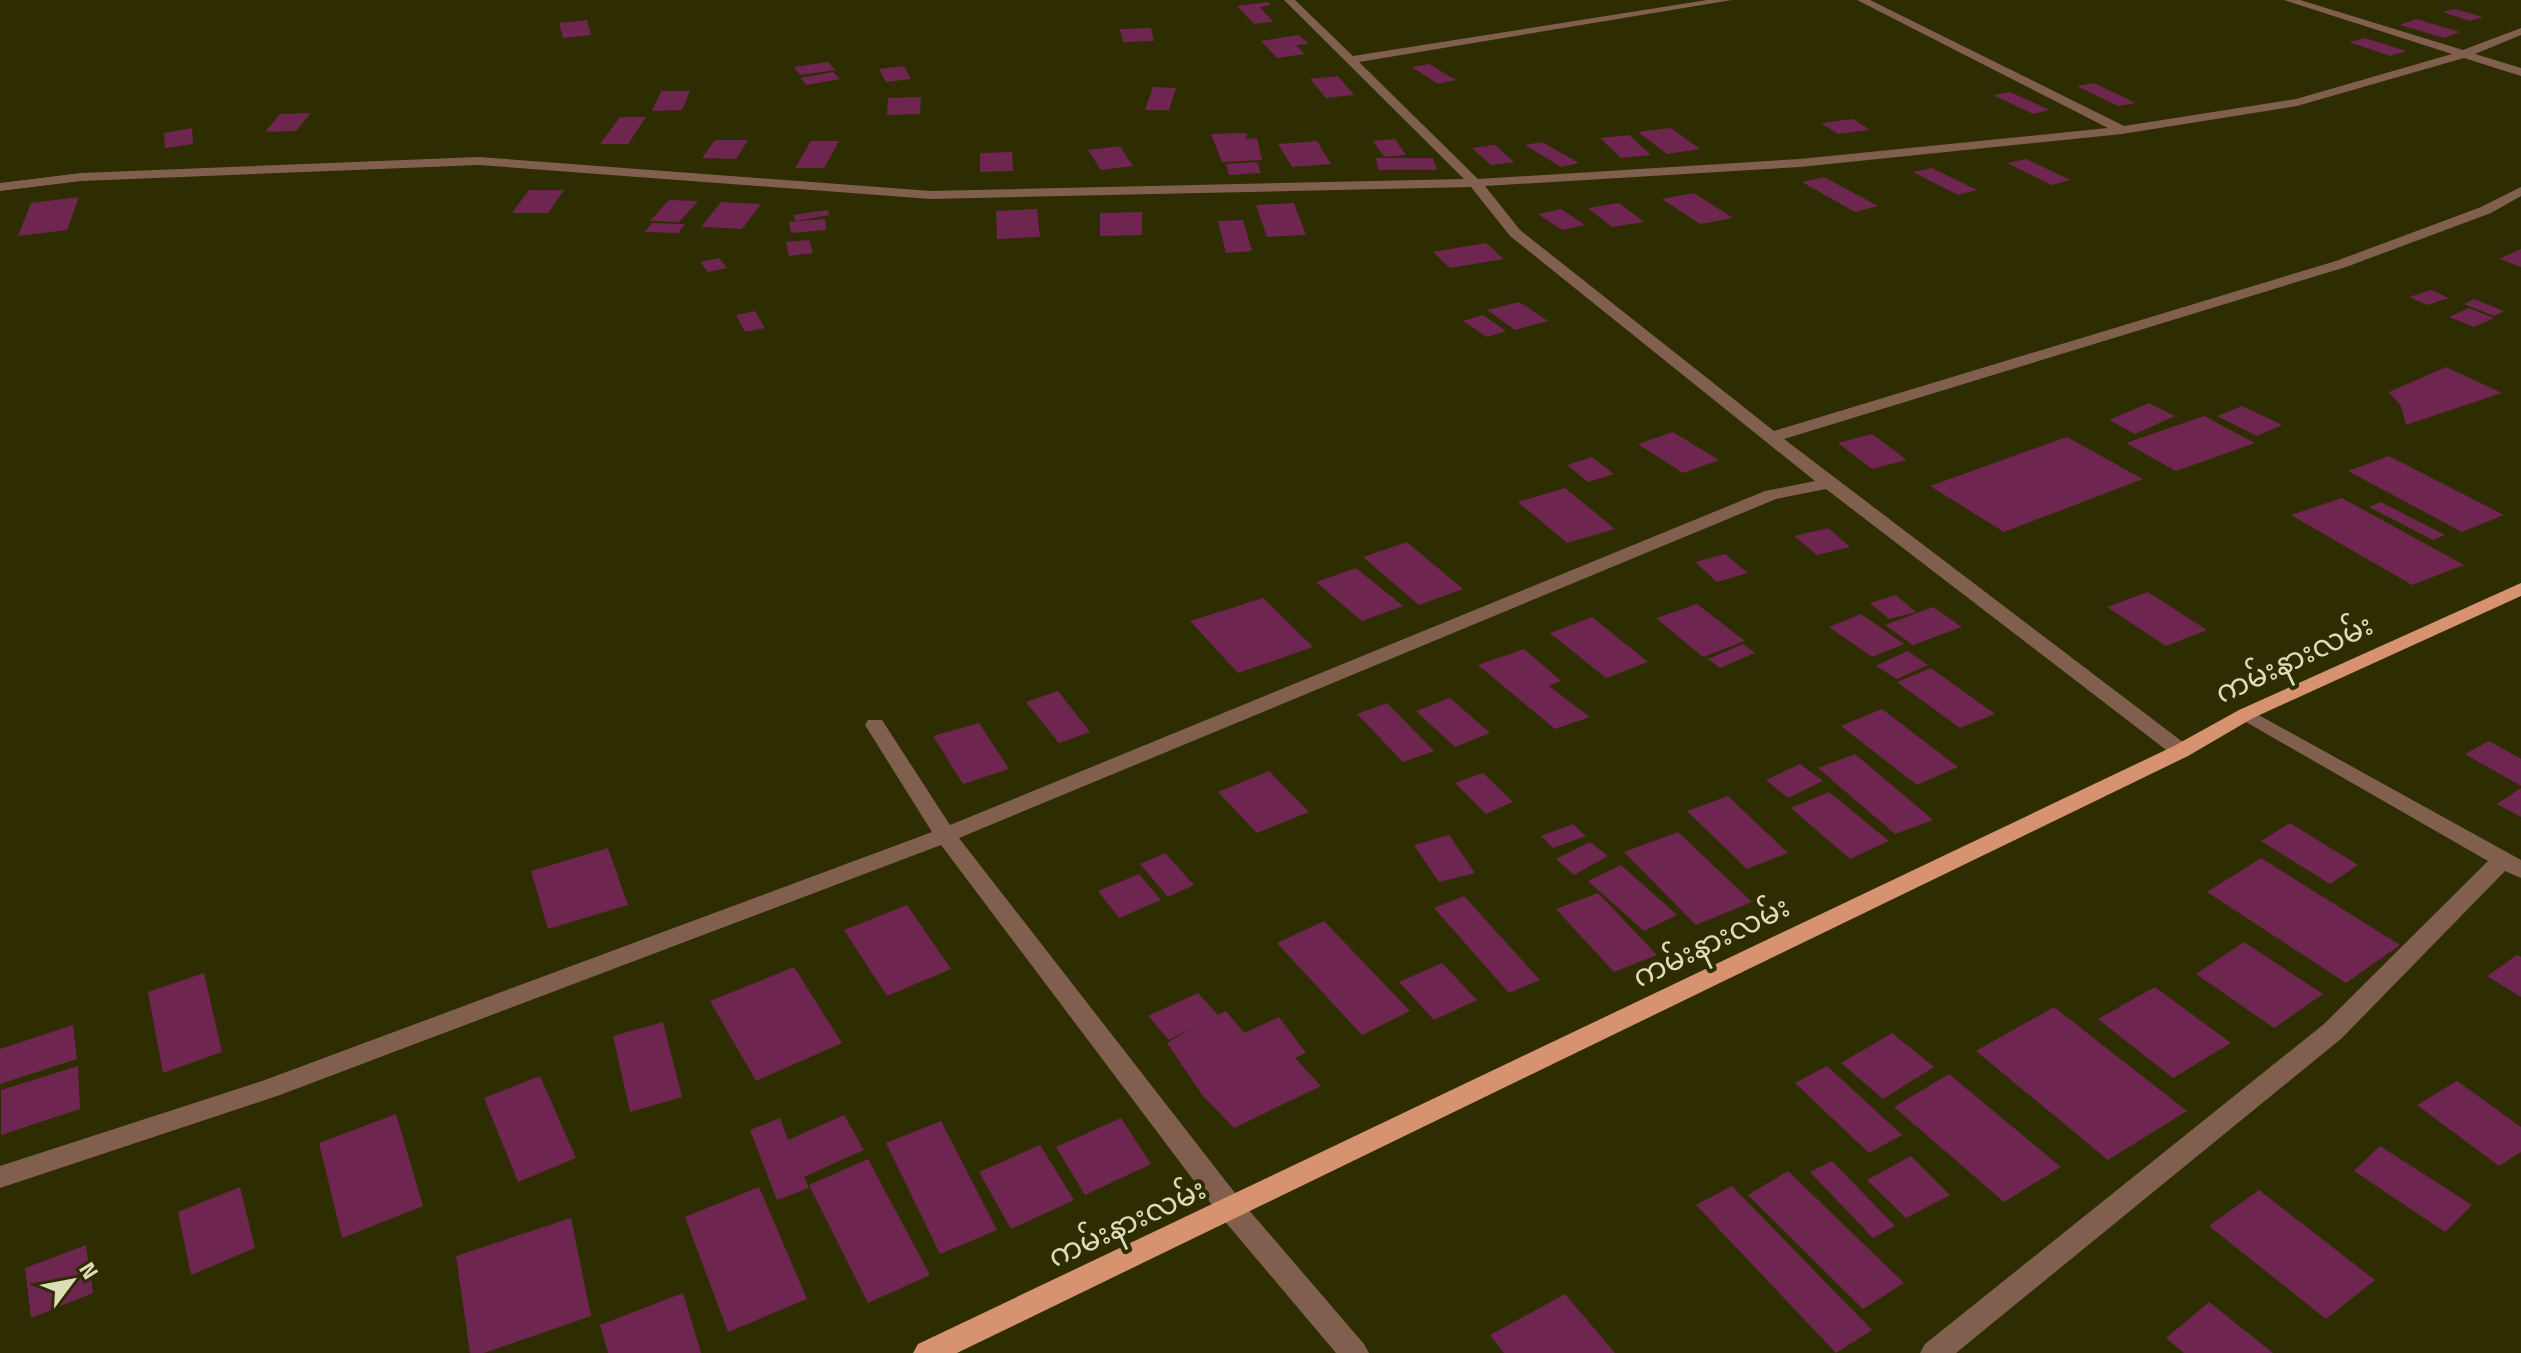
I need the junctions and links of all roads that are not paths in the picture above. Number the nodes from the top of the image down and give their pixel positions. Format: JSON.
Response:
{"nodes":[{"id":1,"x":1289,"y":0,"type":"edge"},
{"id":2,"x":1727,"y":0,"type":"edge"},
{"id":3,"x":1862,"y":0,"type":"edge"},
{"id":4,"x":2289,"y":0,"type":"edge"},
{"id":5,"x":2521,"y":31,"type":"edge"},
{"id":6,"x":2462,"y":55,"type":"junction"},
{"id":7,"x":1352,"y":60,"type":"junction"},
{"id":8,"x":2521,"y":72,"type":"edge"},
{"id":9,"x":2122,"y":130,"type":"junction"},
{"id":10,"x":1475,"y":183,"type":"junction"},
{"id":11,"x":0,"y":187,"type":"edge"},
{"id":12,"x":2521,"y":191,"type":"edge"},
{"id":13,"x":1771,"y":437,"type":"junction"},
{"id":14,"x":1829,"y":483,"type":"junction"},
{"id":15,"x":2521,"y":589,"type":"edge"},
{"id":16,"x":2246,"y":714,"type":"junction"},
{"id":17,"x":875,"y":725,"type":"dead end"},
{"id":18,"x":2181,"y":751,"type":"junction"},
{"id":19,"x":945,"y":835,"type":"junction"},
{"id":20,"x":2512,"y":865,"type":"edge"},
{"id":21,"x":0,"y":1177,"type":"edge"},
{"id":22,"x":1232,"y":1210,"type":"junction"},
{"id":23,"x":928,"y":1353,"type":"edge"},
{"id":24,"x":1354,"y":1353,"type":"edge"},
{"id":25,"x":1935,"y":1353,"type":"edge"}],
"edges":[{"from":1,"to":7,"type":"street"},
{"from":2,"to":7,"type":"street"},
{"from":3,"to":9,"type":"street"},
{"from":4,"to":6,"type":"street"},
{"from":5,"to":6,"type":"street"},
{"from":6,"to":8,"type":"street"},
{"from":6,"to":9,"type":"street"},
{"from":7,"to":10,"type":"street"},
{"from":9,"to":10,"type":"street"},
{"from":10,"to":11,"type":"street"},
{"from":10,"to":13,"type":"street"},
{"from":12,"to":13,"type":"street"},
{"from":13,"to":14,"type":"street"},
{"from":14,"to":18,"type":"street"},
{"from":14,"to":19,"type":"street"},
{"from":15,"to":16,"type":"main road","name":"ကမ်းနားလမ်း"},
{"from":16,"to":18,"type":"main road","name":"ကမ်းနားလမ်း"},
{"from":16,"to":20,"type":"street"},
{"from":17,"to":19,"type":"street"},
{"from":18,"to":22,"type":"main road","name":"ကမ်းနားလမ်း"},
{"from":19,"to":21,"type":"street"},
{"from":19,"to":22,"type":"street"},
{"from":20,"to":25,"type":"street"},
{"from":22,"to":23,"type":"main road","name":"ကမ်းနားလမ်း"},
{"from":22,"to":24,"type":"street"}]}
